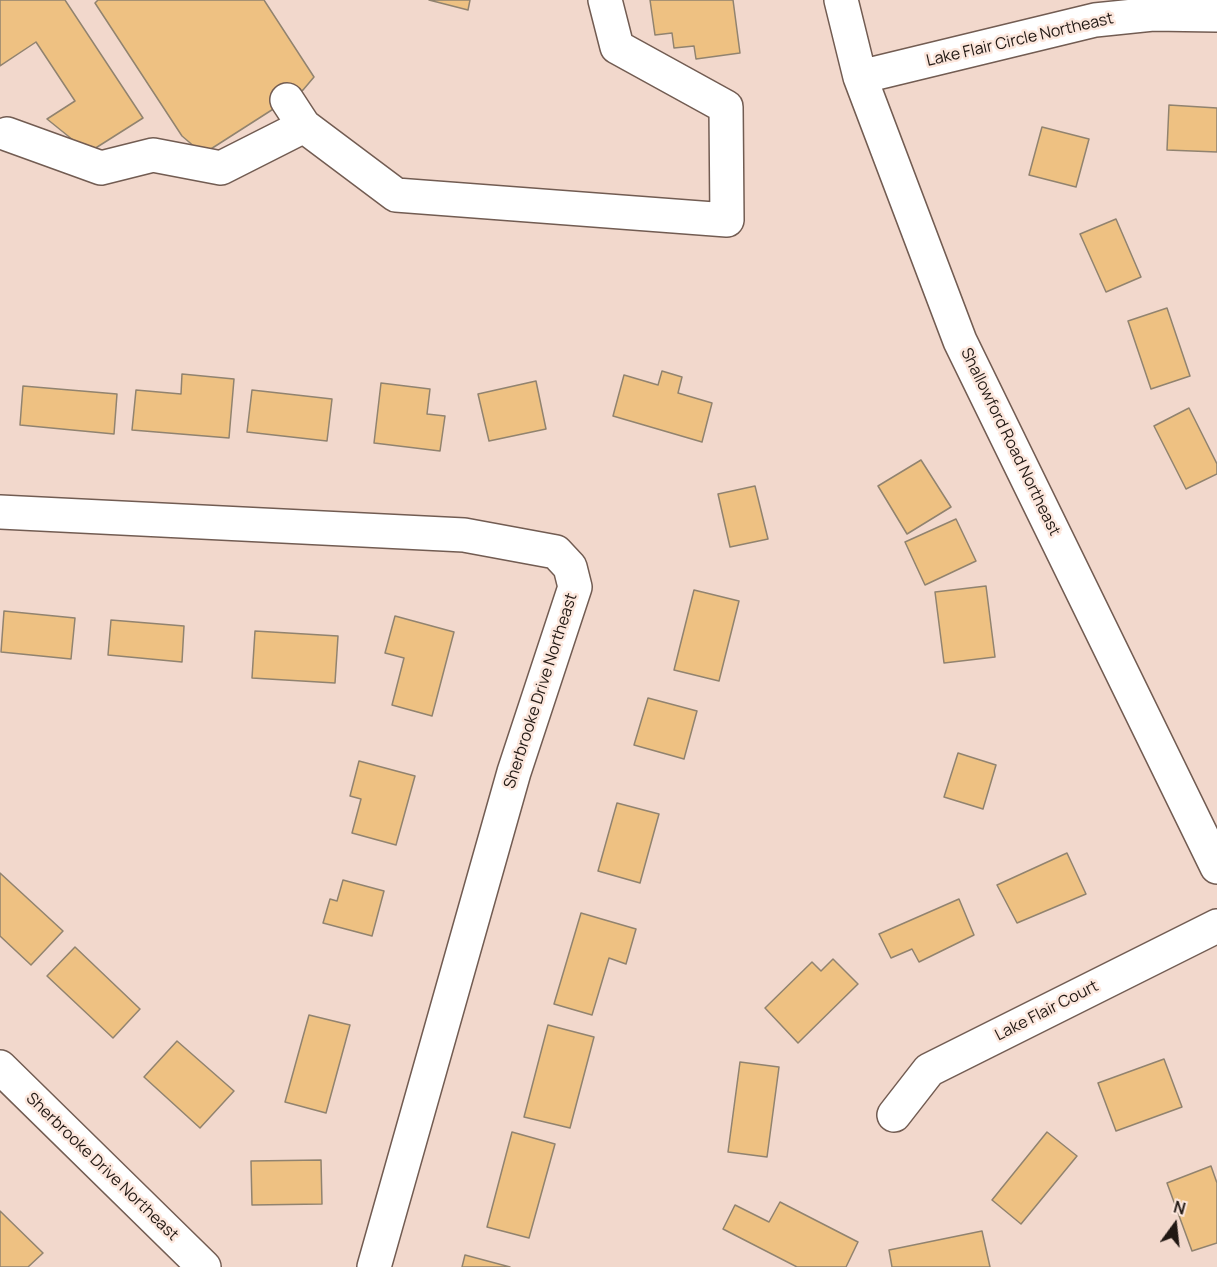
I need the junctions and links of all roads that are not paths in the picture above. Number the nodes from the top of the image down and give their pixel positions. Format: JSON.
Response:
{"nodes":[{"id":1,"x":605,"y":0,"type":"edge"},
{"id":2,"x":841,"y":0,"type":"edge"},
{"id":3,"x":1217,"y":15,"type":"edge"},
{"id":4,"x":860,"y":77,"type":"junction"},
{"id":5,"x":7,"y":134,"type":"dead end"},
{"id":6,"x":0,"y":512,"type":"edge"},
{"id":7,"x":1217,"y":867,"type":"edge"},
{"id":8,"x":1217,"y":926,"type":"edge"},
{"id":9,"x":0,"y":1067,"type":"edge"},
{"id":10,"x":894,"y":1115,"type":"dead end"},
{"id":11,"x":204,"y":1267,"type":"edge"},
{"id":12,"x":374,"y":1267,"type":"edge"}],
"edges":[{"from":1,"to":5,"type":"street"},
{"from":2,"to":4,"type":"street","name":"Shallowford Road Northeast"},
{"from":3,"to":4,"type":"street","name":"Lake Flair Circle Northeast"},
{"from":4,"to":7,"type":"street","name":"Shallowford Road Northeast"},
{"from":6,"to":12,"type":"street","name":"Sherbrooke Drive Northeast"},
{"from":8,"to":10,"type":"street","name":"Lake Flair Court"},
{"from":9,"to":11,"type":"street","name":"Sherbrooke Drive Northeast"}]}
